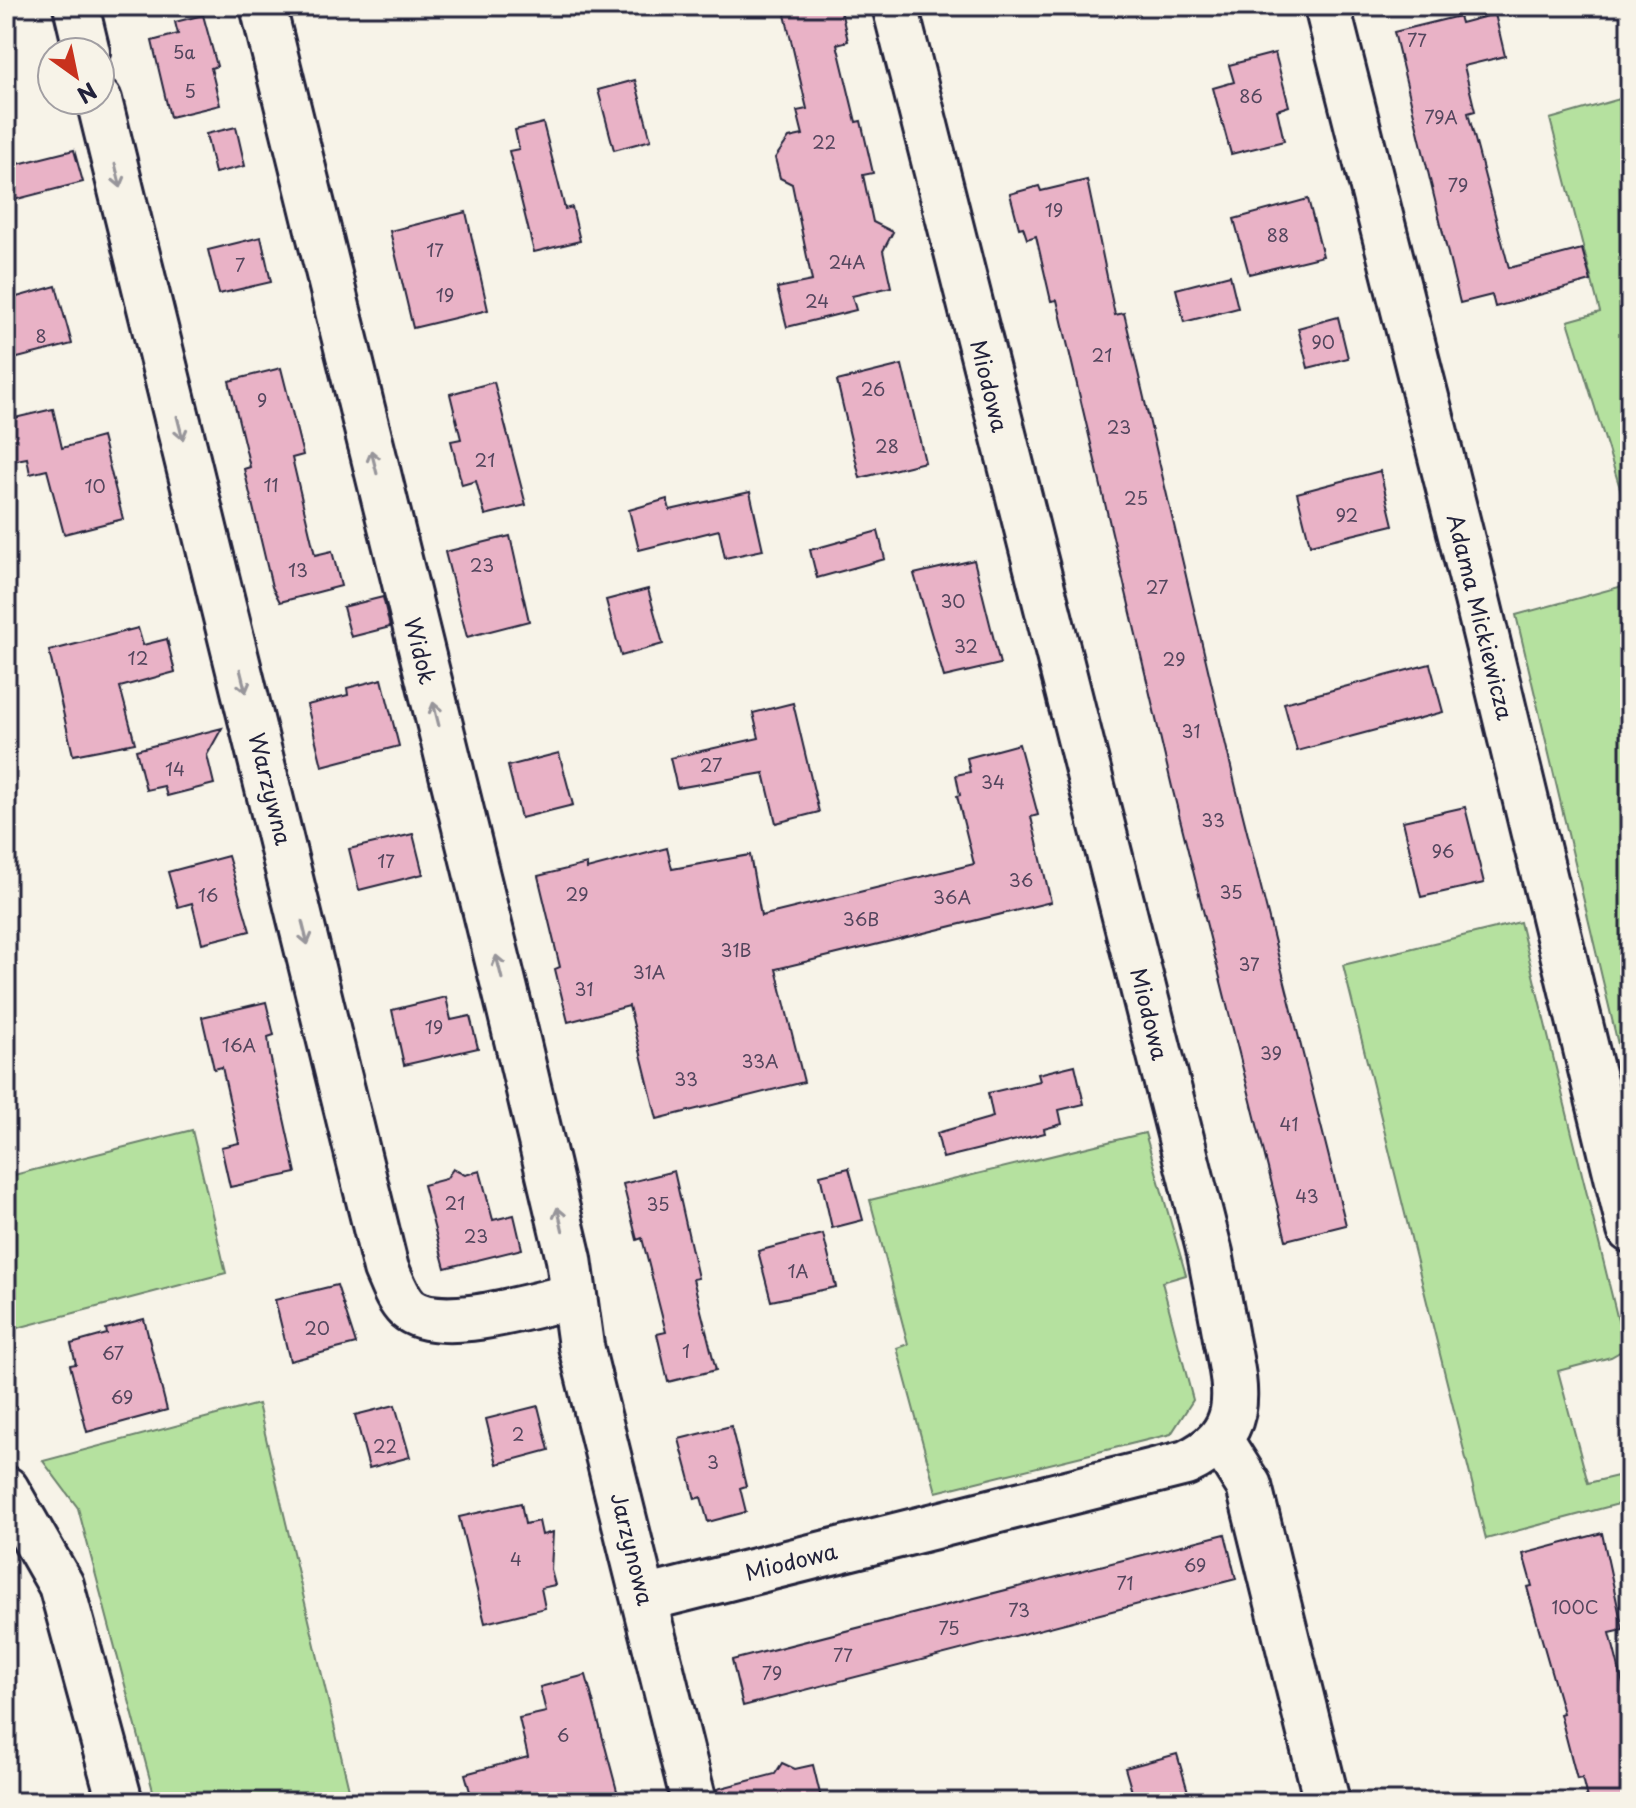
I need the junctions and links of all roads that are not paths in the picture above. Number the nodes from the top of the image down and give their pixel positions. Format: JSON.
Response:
{"nodes":[{"id":1,"x":76,"y":6,"type":"edge"},
{"id":2,"x":263,"y":6,"type":"edge"},
{"id":3,"x":895,"y":6,"type":"edge"},
{"id":4,"x":1327,"y":6,"type":"edge"},
{"id":5,"x":83,"y":36,"type":"edge"},
{"id":6,"x":103,"y":116,"type":"edge"},
{"id":7,"x":1630,"y":1230,"type":"edge"},
{"id":8,"x":574,"y":1296,"type":"junction"},
{"id":9,"x":1220,"y":1440,"type":"junction"},
{"id":10,"x":6,"y":1489,"type":"edge"},
{"id":11,"x":644,"y":1599,"type":"junction"},
{"id":12,"x":120,"y":1802,"type":"edge"},
{"id":13,"x":694,"y":1802,"type":"edge"},
{"id":14,"x":1327,"y":1802,"type":"edge"}],
"edges":[{"from":1,"to":5,"type":"street"},
{"from":8,"to":2,"type":"street","name":"Widok","one_way":true},
{"from":3,"to":9,"type":"street","name":"Miodowa"},
{"from":4,"to":7,"type":"street","name":"Adama Mickiewicza"},
{"from":6,"to":8,"type":"street","name":"Warzywna","one_way":true},
{"from":8,"to":11,"type":"street","name":"Jarzynowa"},
{"from":9,"to":11,"type":"street","name":"Miodowa"},
{"from":9,"to":14,"type":"street"},
{"from":10,"to":12,"type":"street"},
{"from":11,"to":13,"type":"street","name":"Jarzynowa"}]}
